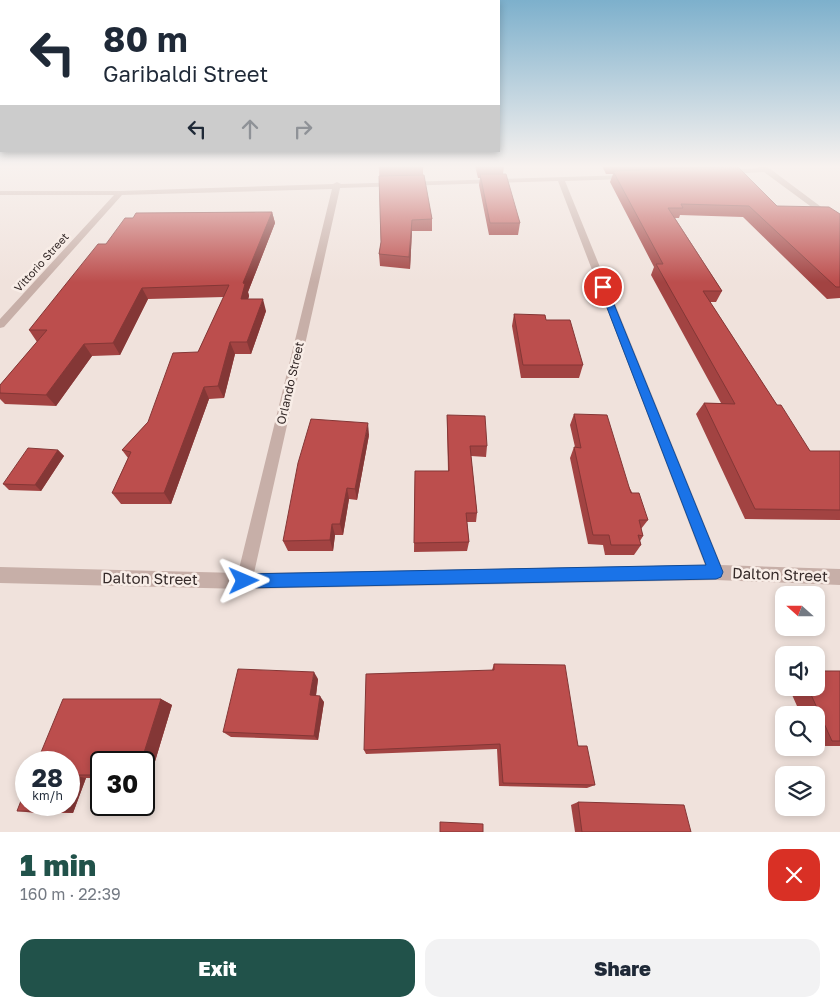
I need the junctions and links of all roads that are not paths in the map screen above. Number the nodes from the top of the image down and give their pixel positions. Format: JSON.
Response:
{"nodes":[{"id":1,"x":109,"y":205,"type":"edge"},
{"id":2,"x":332,"y":205,"type":"edge"},
{"id":3,"x":571,"y":205,"type":"edge"},
{"id":4,"x":813,"y":205,"type":"edge"},
{"id":5,"x":840,"y":225,"type":"edge"},
{"id":6,"x":0,"y":325,"type":"edge"},
{"id":7,"x":716,"y":572,"type":"junction"},
{"id":8,"x":0,"y":575,"type":"edge"},
{"id":9,"x":840,"y":577,"type":"edge"},
{"id":10,"x":244,"y":581,"type":"junction"}],
"edges":[{"from":1,"to":6,"type":"street","name":"Vittorio Street"},
{"from":2,"to":10,"type":"street","name":"Orlando Street"},
{"from":3,"to":7,"type":"street"},
{"from":4,"to":5,"type":"street"},
{"from":7,"to":9,"type":"street","name":"Dalton Street"},
{"from":7,"to":10,"type":"street","name":"Dalton Street"},
{"from":8,"to":10,"type":"street","name":"Dalton Street"}]}
